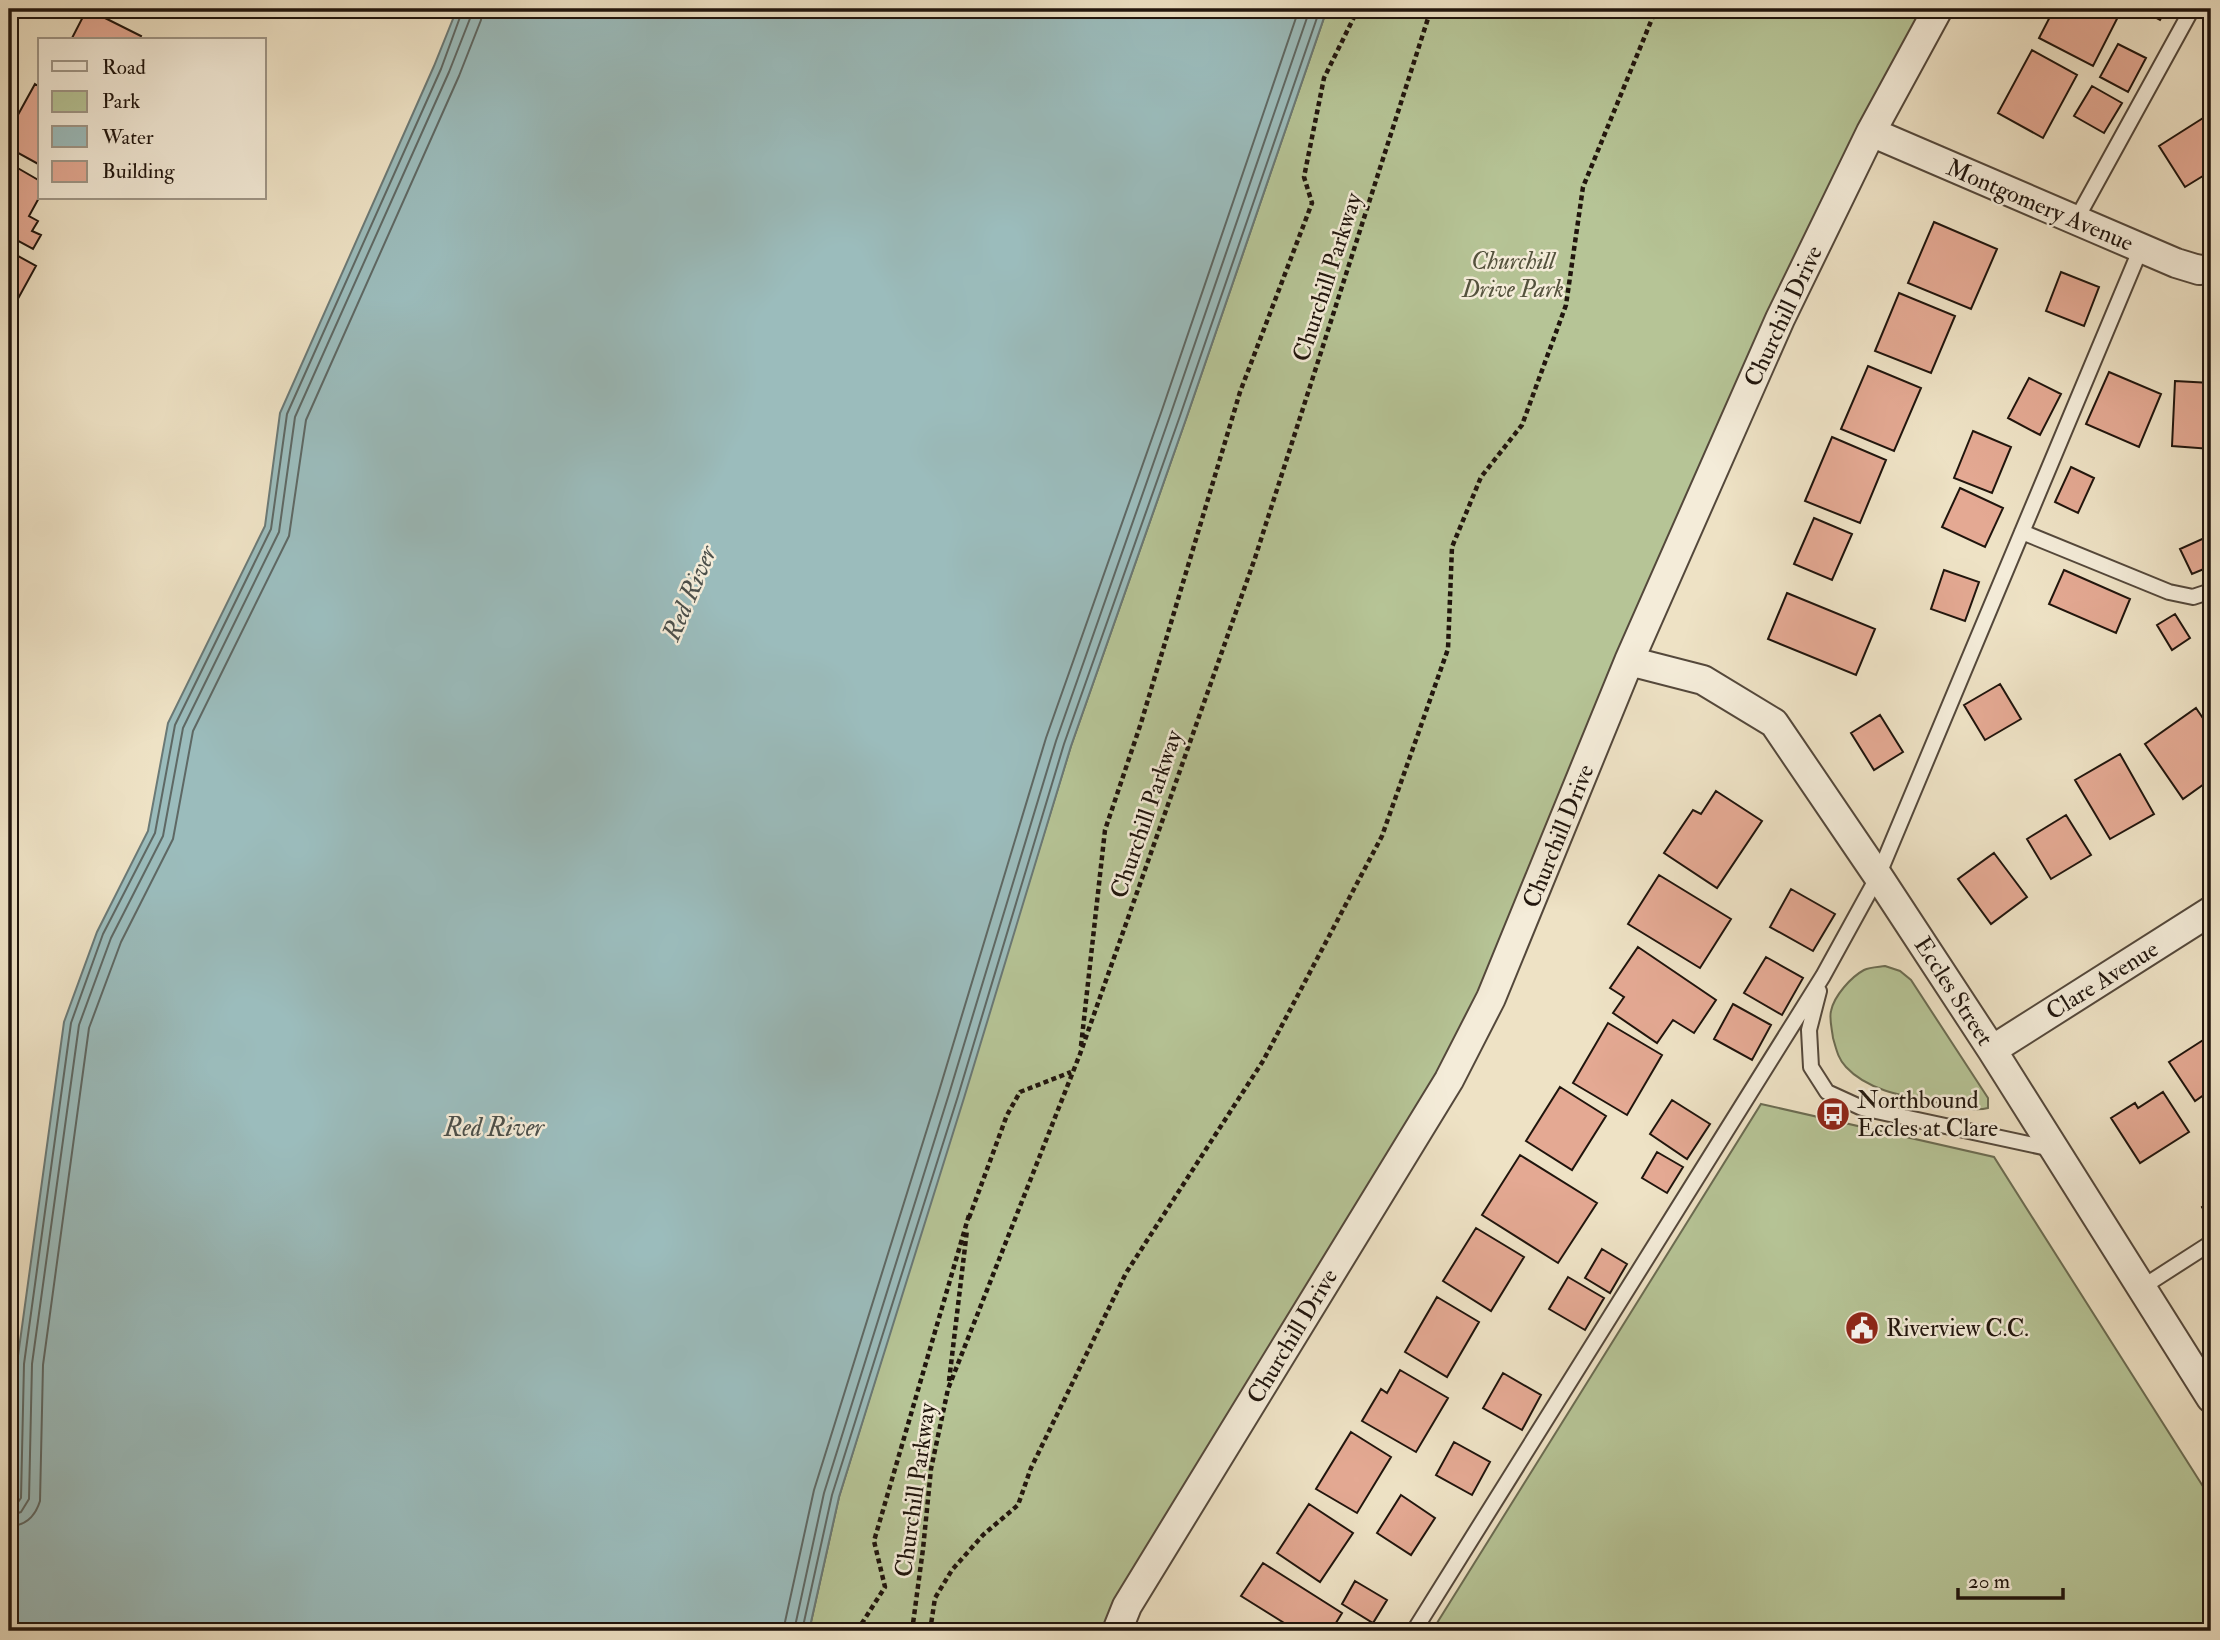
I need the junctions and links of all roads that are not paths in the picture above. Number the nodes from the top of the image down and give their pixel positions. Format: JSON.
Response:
{"nodes":[{"id":1,"x":1938,"y":9,"type":"edge"},
{"id":2,"x":2192,"y":9,"type":"edge"},
{"id":3,"x":1871,"y":132,"type":"junction"},
{"id":4,"x":2076,"y":220,"type":"junction"},
{"id":5,"x":2141,"y":248,"type":"junction"},
{"id":6,"x":2211,"y":269,"type":"edge"},
{"id":7,"x":2022,"y":532,"type":"junction"},
{"id":8,"x":2211,"y":591,"type":"edge"},
{"id":9,"x":1629,"y":661,"type":"junction"},
{"id":10,"x":1878,"y":876,"type":"junction"},
{"id":11,"x":2211,"y":911,"type":"edge"},
{"id":12,"x":1823,"y":976,"type":"junction"},
{"id":13,"x":1992,"y":1050,"type":"junction"},
{"id":14,"x":2055,"y":1150,"type":"junction"},
{"id":15,"x":2211,"y":1243,"type":"edge"},
{"id":16,"x":2141,"y":1289,"type":"junction"},
{"id":17,"x":2211,"y":1398,"type":"edge"},
{"id":18,"x":1117,"y":1631,"type":"edge"},
{"id":19,"x":1414,"y":1631,"type":"edge"}],
"edges":[{"from":1,"to":3,"type":"street","name":"Churchill Drive"},
{"from":2,"to":4,"type":"lane"},
{"from":3,"to":4,"type":"street","name":"Montgomery Avenue"},
{"from":3,"to":9,"type":"street","name":"Churchill Drive"},
{"from":4,"to":5,"type":"street","name":"Montgomery Avenue"},
{"from":5,"to":6,"type":"street","name":"Montgomery Avenue"},
{"from":5,"to":7,"type":"lane"},
{"from":7,"to":8,"type":"lane"},
{"from":7,"to":10,"type":"lane"},
{"from":9,"to":10,"type":"street","name":"Eccles Street"},
{"from":9,"to":18,"type":"street","name":"Churchill Drive"},
{"from":10,"to":12,"type":"lane"},
{"from":10,"to":13,"type":"street","name":"Eccles Street"},
{"from":11,"to":13,"type":"street","name":"Clare Avenue"},
{"from":12,"to":14,"type":"lane"},
{"from":12,"to":19,"type":"lane"},
{"from":13,"to":14,"type":"street","name":"Eccles Street"},
{"from":14,"to":16,"type":"street","name":"Eccles Street"},
{"from":15,"to":16,"type":"lane"},
{"from":16,"to":17,"type":"street","name":"Eccles Street"}]}
